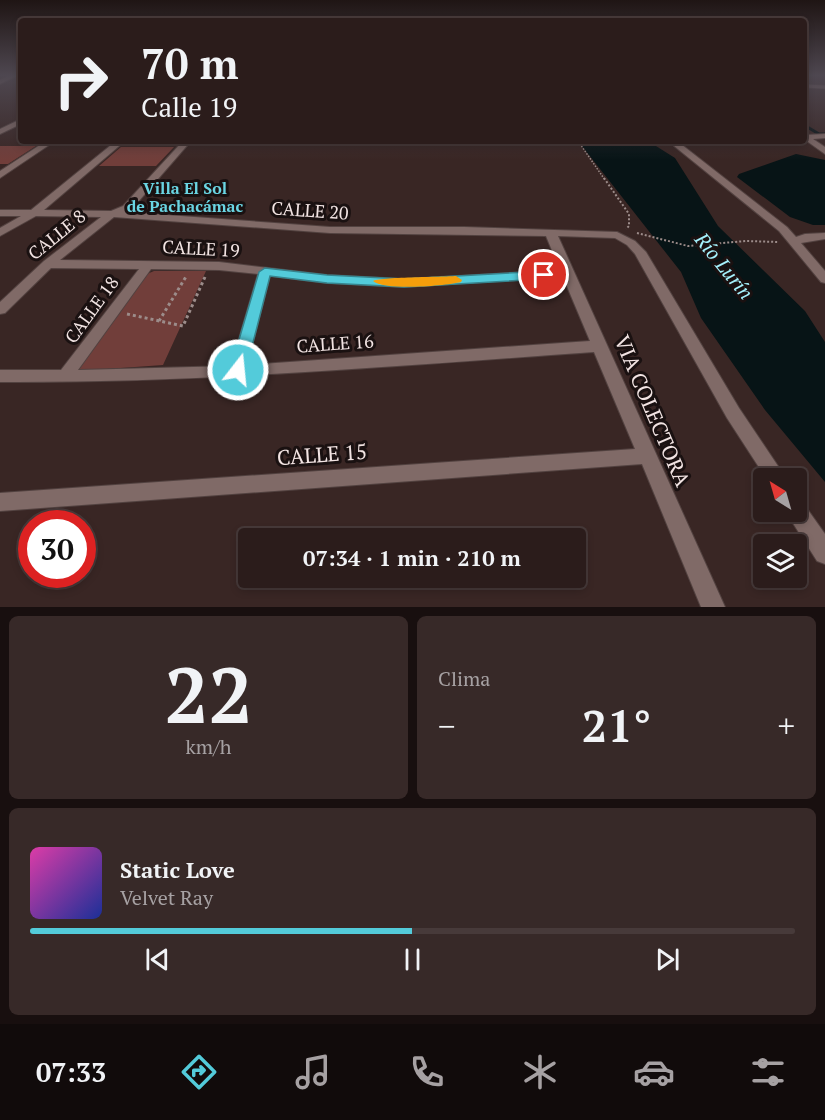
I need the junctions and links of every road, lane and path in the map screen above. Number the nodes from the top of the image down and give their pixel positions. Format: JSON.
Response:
{"nodes":[{"id":1,"x":18,"y":123,"type":"edge"},
{"id":2,"x":0,"y":132,"type":"edge"},
{"id":3,"x":825,"y":135,"type":"edge"},
{"id":4,"x":46,"y":144,"type":"edge"},
{"id":5,"x":117,"y":144,"type":"edge"},
{"id":6,"x":184,"y":144,"type":"edge"},
{"id":7,"x":580,"y":144,"type":"edge"},
{"id":8,"x":676,"y":144,"type":"edge"},
{"id":9,"x":825,"y":151,"type":"edge"},
{"id":10,"x":0,"y":175,"type":"edge"},
{"id":11,"x":0,"y":213,"type":"edge"},
{"id":12,"x":34,"y":213,"type":"junction"},
{"id":13,"x":112,"y":214,"type":"junction"},
{"id":14,"x":550,"y":232,"type":"junction"},
{"id":15,"x":0,"y":233,"type":"edge"},
{"id":16,"x":617,"y":235,"type":"junction"},
{"id":17,"x":825,"y":236,"type":"edge"},
{"id":18,"x":792,"y":242,"type":"junction"},
{"id":19,"x":48,"y":264,"type":"junction"},
{"id":20,"x":148,"y":265,"type":"junction"},
{"id":21,"x":192,"y":266,"type":"junction"},
{"id":22,"x":210,"y":266,"type":"junction"},
{"id":23,"x":265,"y":272,"type":"junction"},
{"id":24,"x":568,"y":273,"type":"junction"},
{"id":25,"x":825,"y":279,"type":"edge"},
{"id":26,"x":0,"y":310,"type":"edge"},
{"id":27,"x":113,"y":312,"type":"junction"},
{"id":28,"x":159,"y":321,"type":"junction"},
{"id":29,"x":600,"y":346,"type":"junction"},
{"id":30,"x":238,"y":370,"type":"junction"},
{"id":31,"x":0,"y":376,"type":"edge"},
{"id":32,"x":65,"y":377,"type":"junction"},
{"id":33,"x":646,"y":456,"type":"junction"},
{"id":34,"x":769,"y":468,"type":"edge"},
{"id":35,"x":0,"y":502,"type":"edge"},
{"id":36,"x":804,"y":522,"type":"edge"},
{"id":37,"x":825,"y":553,"type":"edge"},
{"id":38,"x":713,"y":607,"type":"edge"}],
"edges":[{"from":1,"to":2,"type":"street"},
{"from":3,"to":9,"type":"street"},
{"from":4,"to":10,"type":"street"},
{"from":5,"to":12,"type":"street"},
{"from":6,"to":13,"type":"street","name":"CALLE 8"},
{"from":7,"to":16,"type":"path"},
{"from":8,"to":18,"type":"street"},
{"from":11,"to":12,"type":"street","name":"CALLE 20"},
{"from":12,"to":13,"type":"street","name":"CALLE 20"},
{"from":12,"to":15,"type":"street"},
{"from":13,"to":14,"type":"street","name":"CALLE 20"},
{"from":13,"to":19,"type":"street","name":"CALLE 8"},
{"from":14,"to":16,"type":"street","name":"CALLE 20"},
{"from":14,"to":24,"type":"street","name":"VIA COLECTORA"},
{"from":16,"to":18,"type":"path"},
{"from":16,"to":34,"type":"street"},
{"from":17,"to":18,"type":"street"},
{"from":18,"to":25,"type":"street"},
{"from":19,"to":20,"type":"street","name":"CALLE 19"},
{"from":19,"to":26,"type":"street","name":"CALLE 8"},
{"from":20,"to":21,"type":"street","name":"CALLE 19"},
{"from":20,"to":27,"type":"street","name":"CALLE 18"},
{"from":21,"to":22,"type":"street","name":"CALLE 19"},
{"from":21,"to":28,"type":"path"},
{"from":22,"to":23,"type":"street","name":"CALLE 19"},
{"from":22,"to":28,"type":"path"},
{"from":23,"to":24,"type":"street","name":"CALLE 19"},
{"from":23,"to":30,"type":"street"},
{"from":24,"to":29,"type":"street","name":"VIA COLECTORA"},
{"from":27,"to":28,"type":"path"},
{"from":27,"to":32,"type":"street","name":"CALLE 18"},
{"from":29,"to":30,"type":"street","name":"CALLE 16"},
{"from":29,"to":33,"type":"street","name":"VIA COLECTORA"},
{"from":30,"to":32,"type":"street","name":"CALLE 16"},
{"from":31,"to":32,"type":"street","name":"CALLE 16"},
{"from":33,"to":35,"type":"street","name":"CALLE 15"},
{"from":33,"to":38,"type":"street","name":"VIA COLECTORA"},
{"from":36,"to":37,"type":"street"}]}
